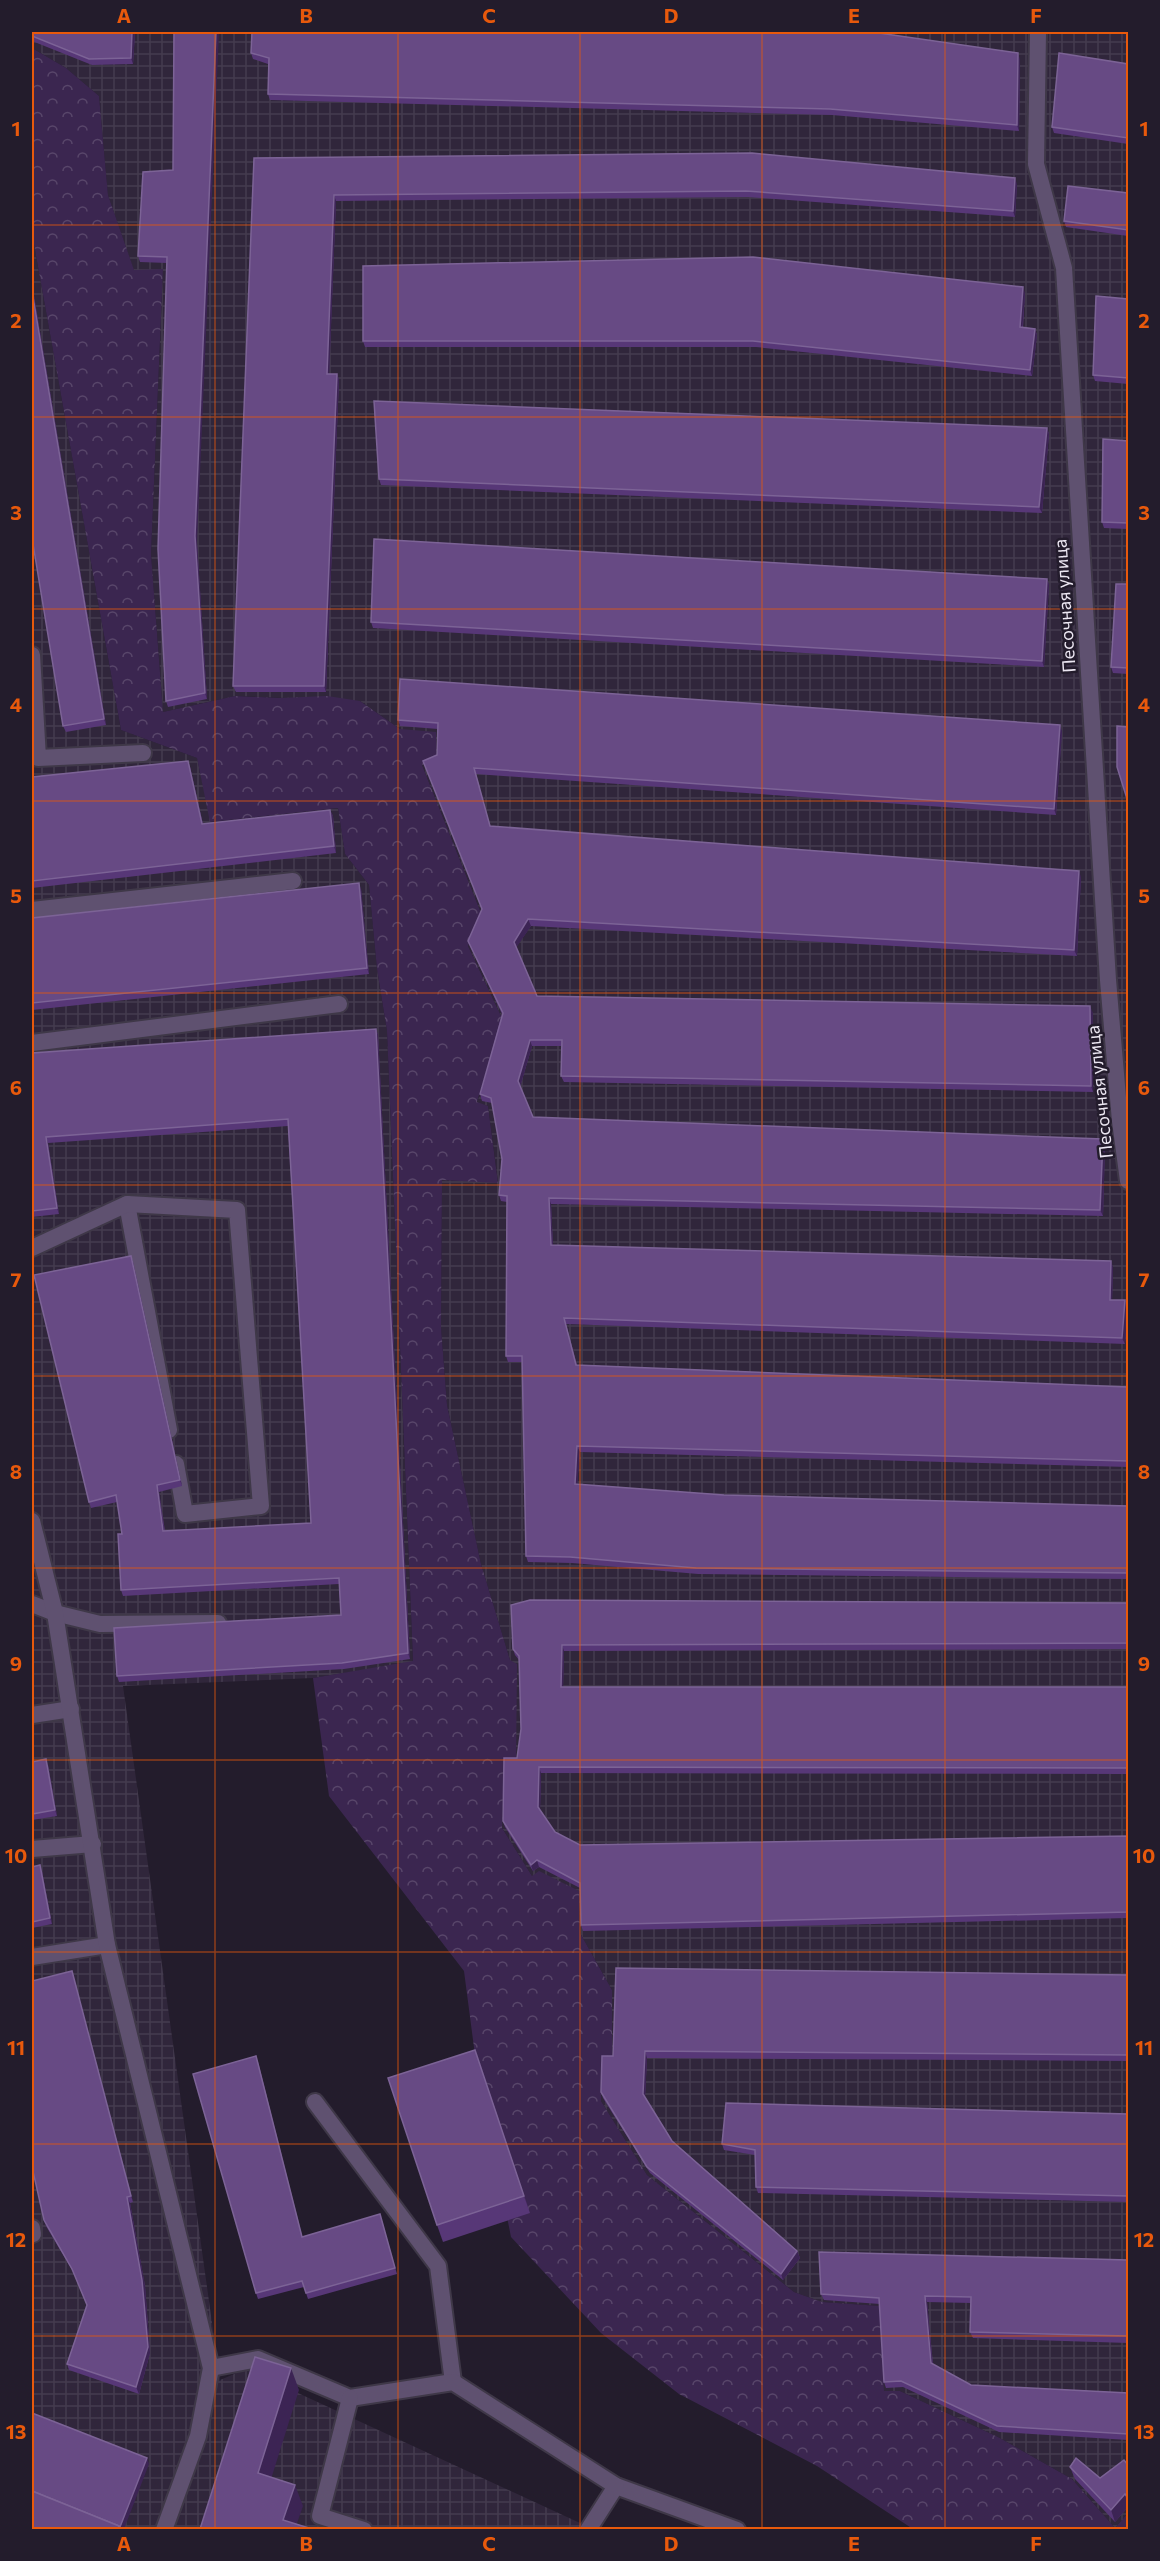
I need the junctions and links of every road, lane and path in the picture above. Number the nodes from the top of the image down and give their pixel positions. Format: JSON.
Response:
{"nodes":[{"id":1,"x":1038,"y":32,"type":"edge"},
{"id":2,"x":32,"y":656,"type":"edge"},
{"id":3,"x":143,"y":753,"type":"dead end"},
{"id":4,"x":293,"y":881,"type":"dead end"},
{"id":5,"x":32,"y":910,"type":"edge"},
{"id":6,"x":339,"y":1004,"type":"dead end"},
{"id":7,"x":32,"y":1043,"type":"edge"},
{"id":8,"x":1128,"y":1181,"type":"edge"},
{"id":9,"x":127,"y":1204,"type":"junction"},
{"id":10,"x":32,"y":1248,"type":"edge"},
{"id":11,"x":32,"y":1521,"type":"edge"},
{"id":12,"x":32,"y":1604,"type":"edge"},
{"id":13,"x":56,"y":1613,"type":"junction"},
{"id":14,"x":231,"y":1623,"type":"edge"},
{"id":15,"x":71,"y":1709,"type":"junction"},
{"id":16,"x":32,"y":1715,"type":"edge"},
{"id":17,"x":93,"y":1844,"type":"junction"},
{"id":18,"x":32,"y":1849,"type":"edge"},
{"id":19,"x":107,"y":1945,"type":"junction"},
{"id":20,"x":32,"y":1957,"type":"edge"},
{"id":21,"x":315,"y":2102,"type":"dead end"},
{"id":22,"x":211,"y":2368,"type":"junction"},
{"id":23,"x":453,"y":2382,"type":"junction"},
{"id":24,"x":350,"y":2398,"type":"junction"},
{"id":25,"x":616,"y":2487,"type":"junction"},
{"id":26,"x":164,"y":2529,"type":"edge"},
{"id":27,"x":364,"y":2529,"type":"edge"},
{"id":28,"x":588,"y":2529,"type":"edge"},
{"id":29,"x":737,"y":2529,"type":"edge"}],
"edges":[{"from":1,"to":8,"type":"street","name":"Песочная улица"},
{"from":2,"to":3,"type":"street"},
{"from":4,"to":5,"type":"street"},
{"from":6,"to":7,"type":"street"},
{"from":9,"to":9,"type":"street"},
{"from":9,"to":10,"type":"street"},
{"from":11,"to":13,"type":"street"},
{"from":12,"to":13,"type":"street"},
{"from":13,"to":14,"type":"street"},
{"from":13,"to":15,"type":"street"},
{"from":15,"to":16,"type":"street"},
{"from":15,"to":17,"type":"street"},
{"from":17,"to":18,"type":"street"},
{"from":17,"to":19,"type":"street"},
{"from":19,"to":20,"type":"street"},
{"from":19,"to":22,"type":"street"},
{"from":21,"to":23,"type":"street"},
{"from":22,"to":24,"type":"street"},
{"from":22,"to":26,"type":"street"},
{"from":23,"to":24,"type":"street"},
{"from":23,"to":25,"type":"street"},
{"from":24,"to":27,"type":"street"},
{"from":25,"to":28,"type":"street"},
{"from":25,"to":29,"type":"street"}]}
